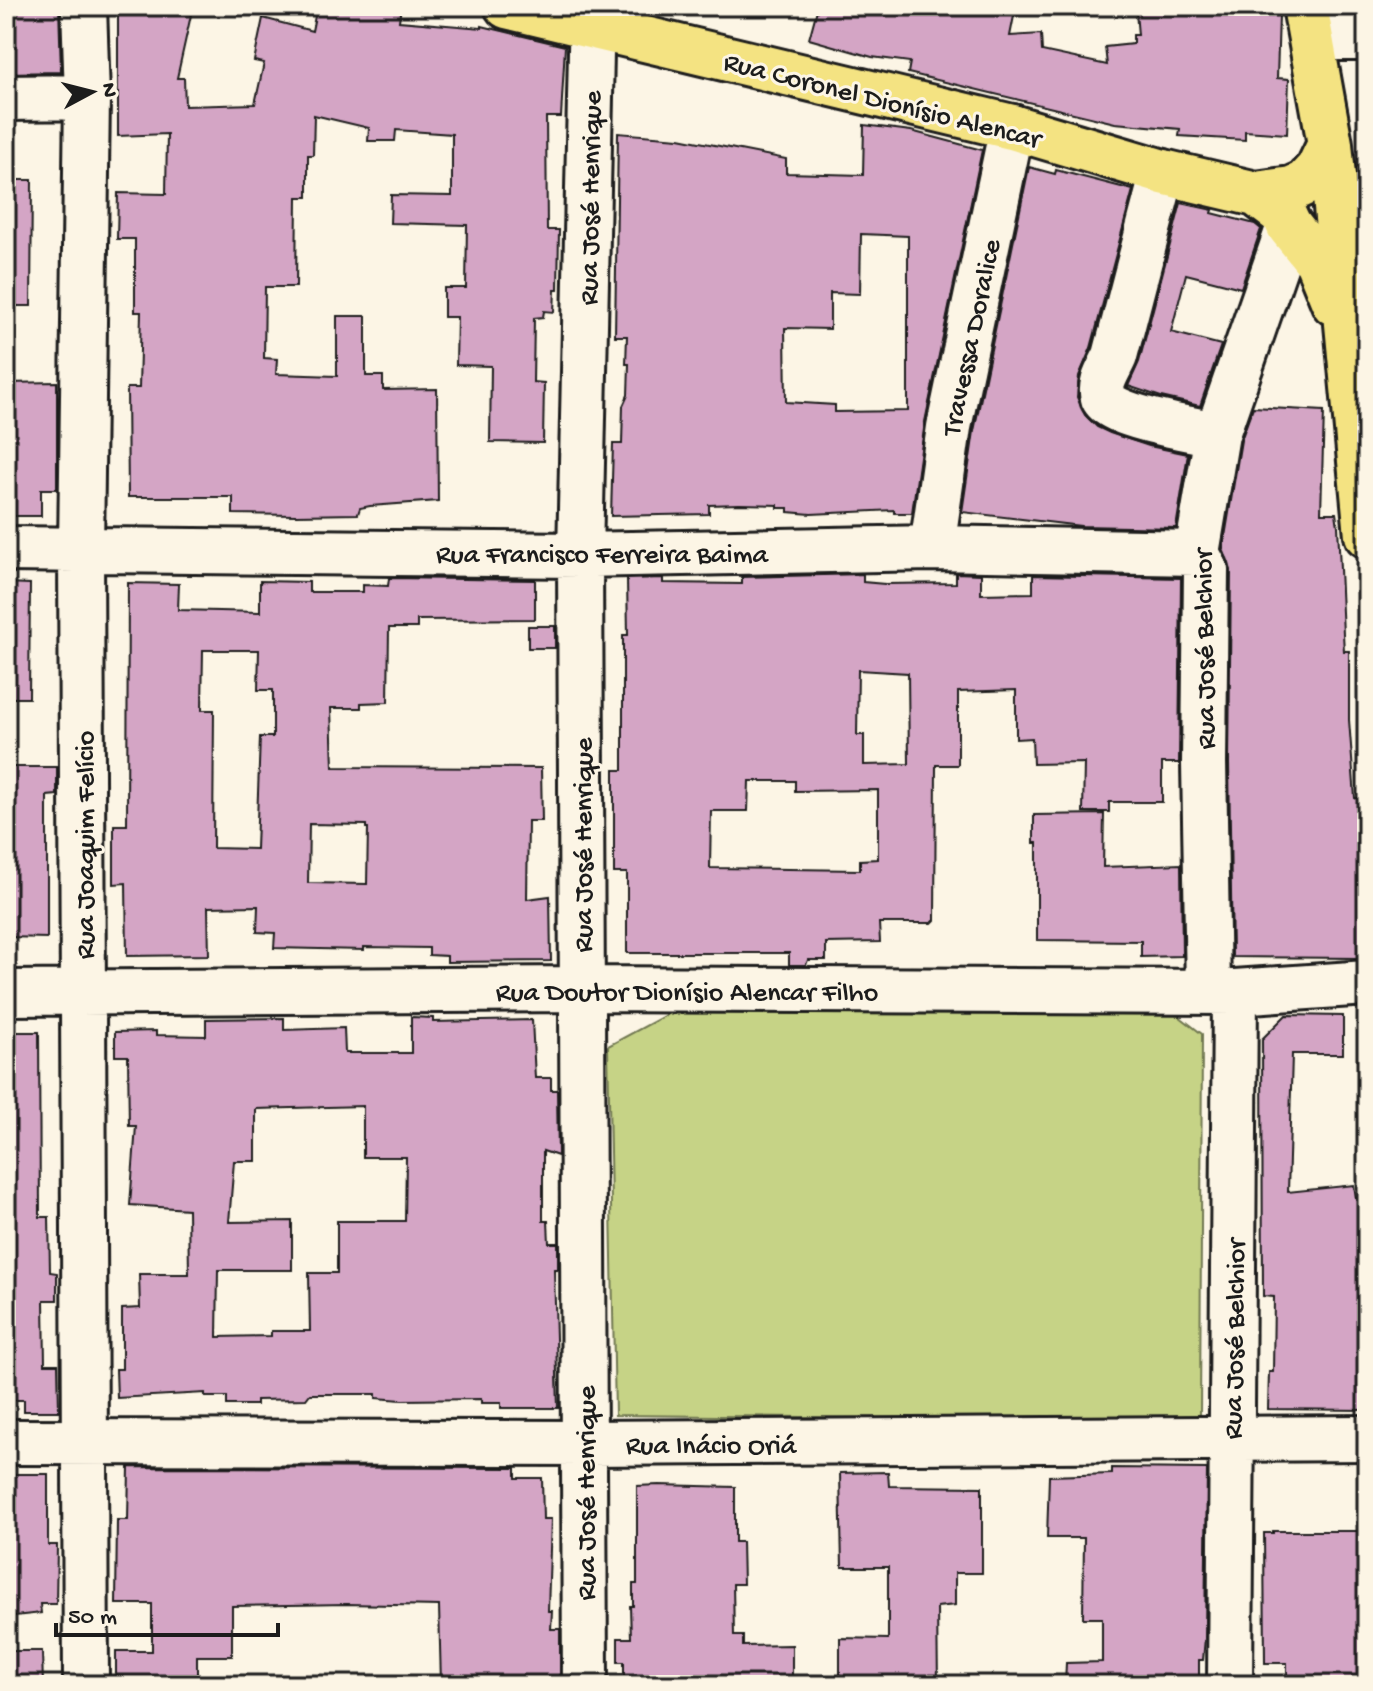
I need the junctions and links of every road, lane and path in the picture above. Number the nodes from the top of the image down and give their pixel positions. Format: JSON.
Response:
{"nodes":[{"id":1,"x":84,"y":6,"type":"edge"},
{"id":2,"x":507,"y":6,"type":"edge"},
{"id":3,"x":592,"y":16,"type":"edge"},
{"id":4,"x":1308,"y":22,"type":"edge"},
{"id":5,"x":1367,"y":38,"type":"edge"},
{"id":6,"x":87,"y":97,"type":"junction"},
{"id":7,"x":6,"y":98,"type":"edge"},
{"id":8,"x":1012,"y":127,"type":"junction"},
{"id":9,"x":1330,"y":144,"type":"junction"},
{"id":10,"x":1163,"y":172,"type":"junction"},
{"id":11,"x":1256,"y":194,"type":"junction"},
{"id":12,"x":1289,"y":226,"type":"junction"},
{"id":13,"x":1355,"y":352,"type":"edge"},
{"id":14,"x":1217,"y":434,"type":"junction"},
{"id":15,"x":1367,"y":535,"type":"edge"},
{"id":16,"x":81,"y":548,"type":"junction"},
{"id":17,"x":932,"y":548,"type":"junction"},
{"id":18,"x":6,"y":549,"type":"edge"},
{"id":19,"x":1197,"y":553,"type":"junction"},
{"id":20,"x":580,"y":555,"type":"junction"},
{"id":21,"x":1367,"y":983,"type":"edge"},
{"id":22,"x":581,"y":989,"type":"junction"},
{"id":23,"x":1221,"y":991,"type":"junction"},
{"id":24,"x":83,"y":992,"type":"junction"},
{"id":25,"x":6,"y":993,"type":"edge"},
{"id":26,"x":1367,"y":1438,"type":"edge"},
{"id":27,"x":83,"y":1441,"type":"junction"},
{"id":28,"x":1231,"y":1441,"type":"junction"},
{"id":29,"x":6,"y":1442,"type":"edge"},
{"id":30,"x":584,"y":1443,"type":"junction"},
{"id":31,"x":86,"y":1685,"type":"edge"},
{"id":32,"x":585,"y":1685,"type":"edge"},
{"id":33,"x":1230,"y":1685,"type":"edge"}],
"edges":[{"from":1,"to":6,"type":"street","name":"Rua Joaquim Felício"},
{"from":2,"to":3,"type":"main road","name":"Rua Coronel Dionísio Alencar"},
{"from":3,"to":8,"type":"main road","name":"Rua Coronel Dionísio Alencar"},
{"from":3,"to":20,"type":"street","name":"Rua José Henrique"},
{"from":4,"to":5,"type":"street"},
{"from":4,"to":9,"type":"main road"},
{"from":6,"to":7,"type":"street"},
{"from":6,"to":16,"type":"street","name":"Rua Joaquim Felício"},
{"from":8,"to":10,"type":"main road","name":"Rua Coronel Dionísio Alencar"},
{"from":8,"to":17,"type":"street","name":"Travessa Doralice"},
{"from":9,"to":11,"type":"main road","name":"Rua Coronel Dionísio Alencar"},
{"from":9,"to":13,"type":"main road"},
{"from":10,"to":11,"type":"main road","name":"Rua Coronel Dionísio Alencar"},
{"from":10,"to":14,"type":"street"},
{"from":11,"to":12,"type":"main road","name":"Rua Coronel Dionísio Alencar"},
{"from":12,"to":13,"type":"main road","name":"Rua Coronel Dionísio Alencar"},
{"from":12,"to":14,"type":"street","name":"Rua José Belchior"},
{"from":13,"to":15,"type":"main road"},
{"from":14,"to":19,"type":"street","name":"Rua José Belchior"},
{"from":16,"to":18,"type":"street","name":"Rua Francisco Ferreira Baima"},
{"from":16,"to":20,"type":"street","name":"Rua Francisco Ferreira Baima"},
{"from":16,"to":24,"type":"street","name":"Rua Joaquim Felício"},
{"from":17,"to":19,"type":"street","name":"Rua Francisco Ferreira Baima"},
{"from":17,"to":20,"type":"street","name":"Rua Francisco Ferreira Baima"},
{"from":19,"to":23,"type":"street","name":"Rua José Belchior"},
{"from":20,"to":22,"type":"street","name":"Rua José Henrique"},
{"from":21,"to":23,"type":"street","name":"Rua Doutor Dionísio Alencar Filho"},
{"from":22,"to":23,"type":"street","name":"Rua Doutor Dionísio Alencar Filho"},
{"from":22,"to":24,"type":"street","name":"Rua Doutor Dionísio Alencar Filho"},
{"from":22,"to":30,"type":"street","name":"Rua José Henrique"},
{"from":23,"to":28,"type":"street","name":"Rua José Belchior"},
{"from":24,"to":25,"type":"street","name":"Rua Doutor Dionísio Alencar Filho"},
{"from":24,"to":27,"type":"street","name":"Rua Joaquim Felício"},
{"from":26,"to":28,"type":"street","name":"Rua Inácio Oriá"},
{"from":27,"to":29,"type":"street","name":"Rua Inácio Oriá"},
{"from":27,"to":30,"type":"street","name":"Rua Inácio Oriá"},
{"from":27,"to":31,"type":"street","name":"Rua Joaquim Felício"},
{"from":28,"to":30,"type":"street","name":"Rua Inácio Oriá"},
{"from":28,"to":33,"type":"street","name":"Rua José Belchior"},
{"from":30,"to":32,"type":"street","name":"Rua José Henrique"}]}
